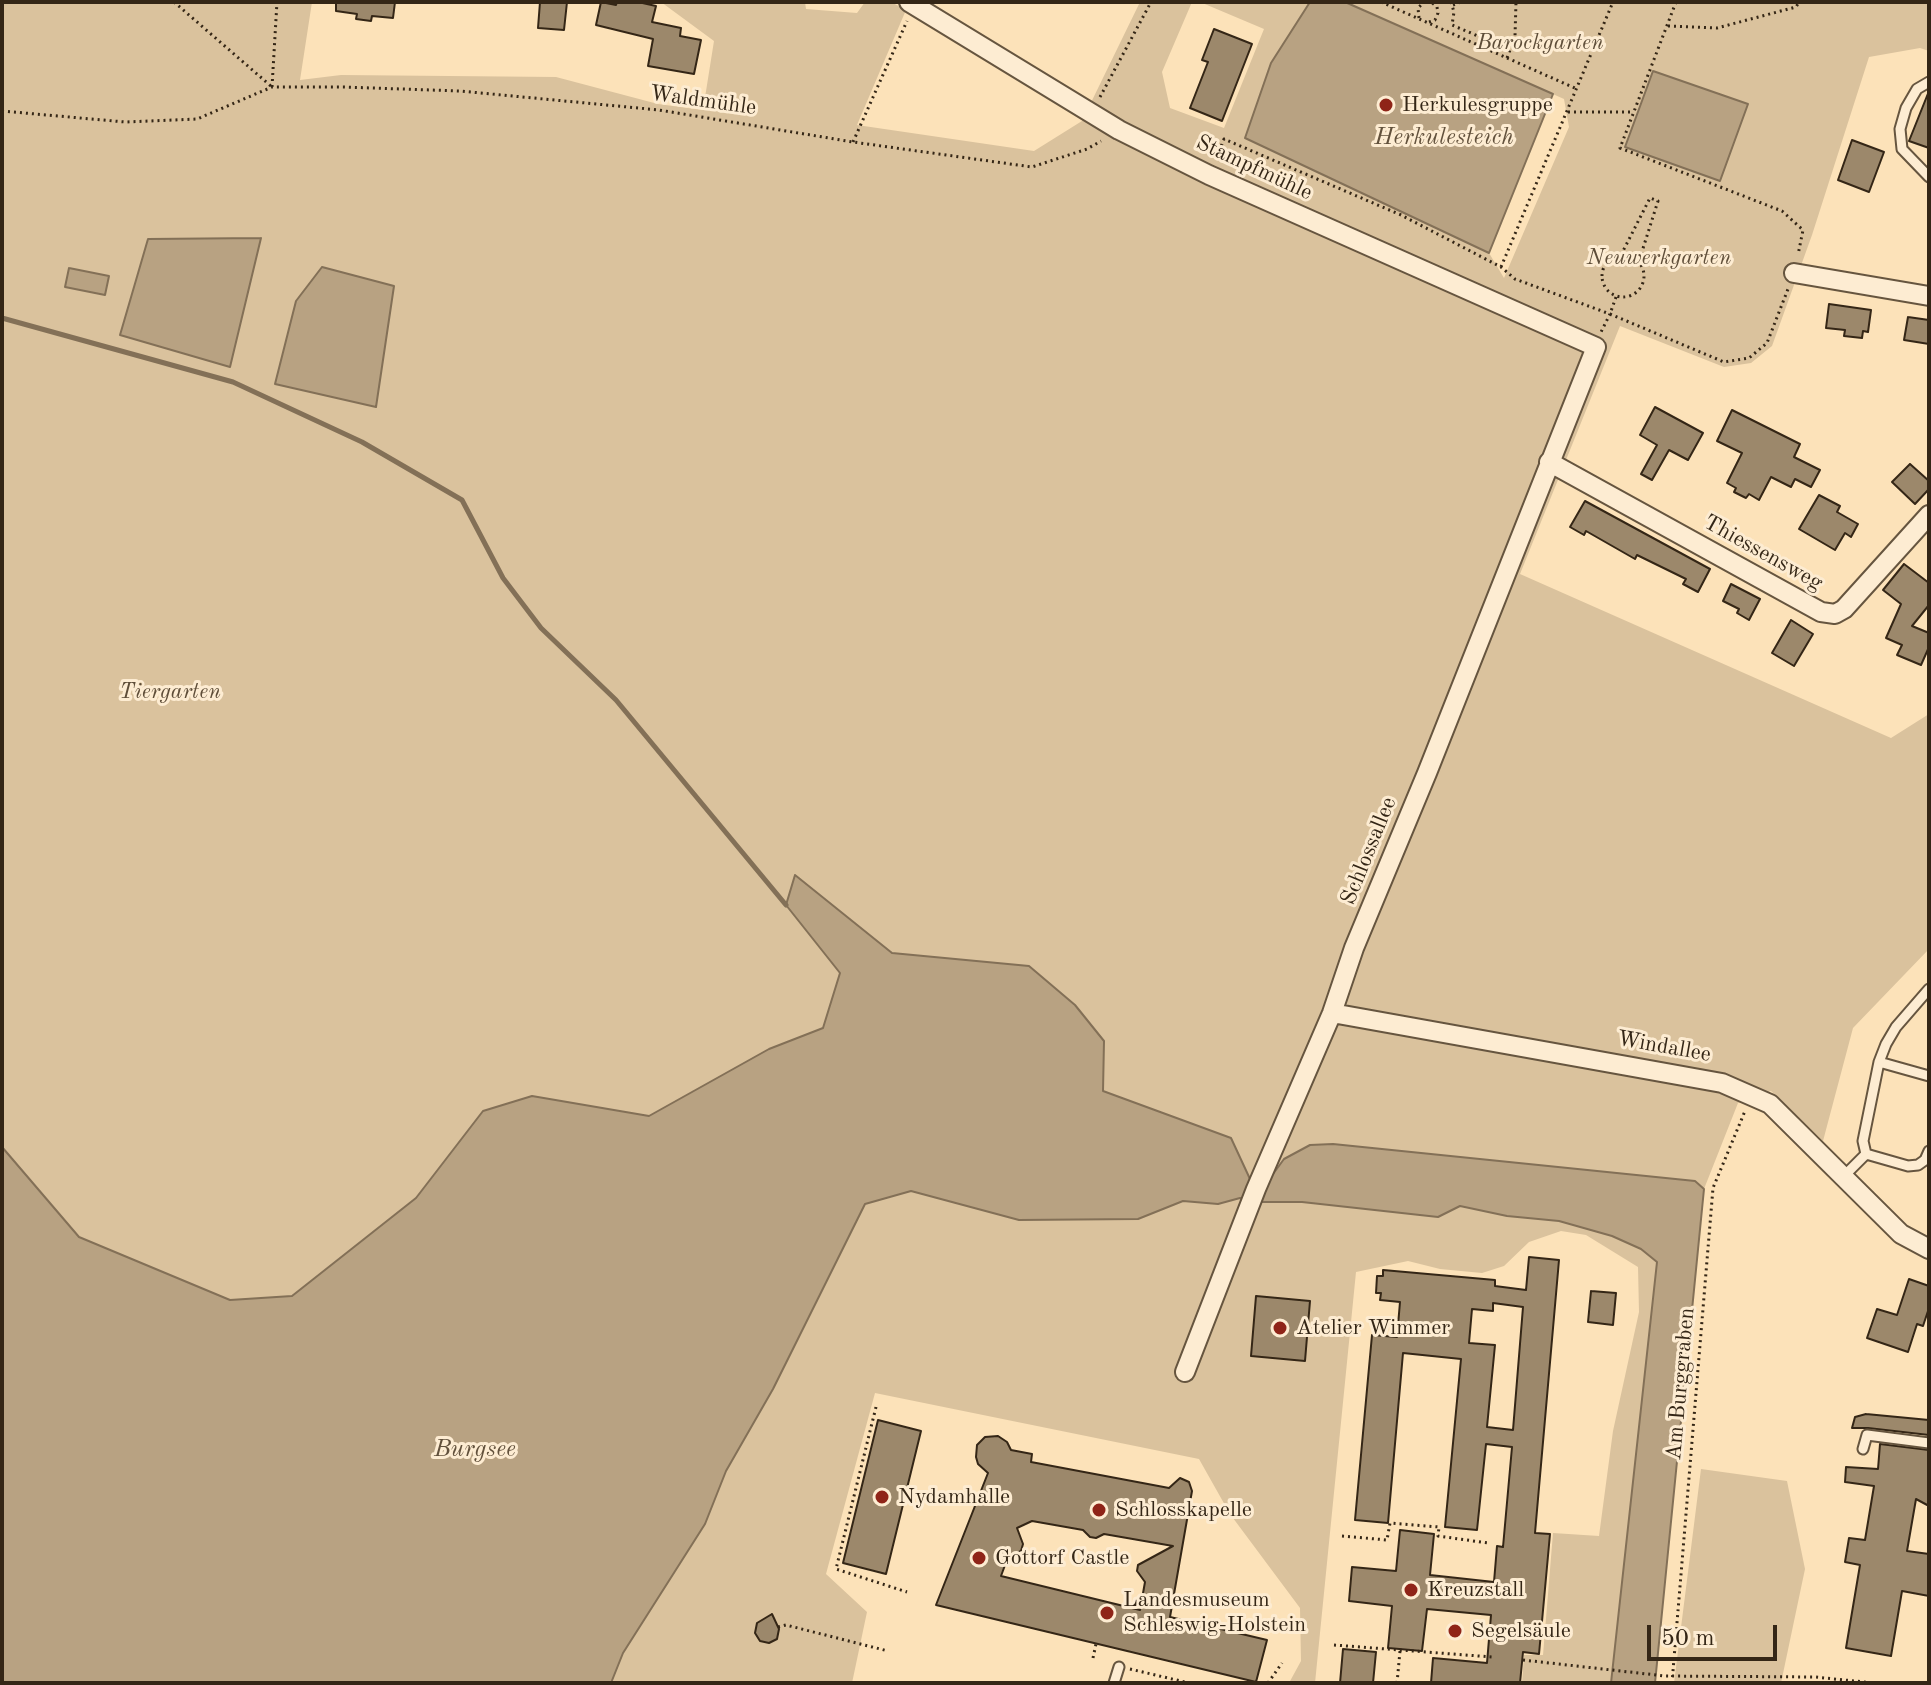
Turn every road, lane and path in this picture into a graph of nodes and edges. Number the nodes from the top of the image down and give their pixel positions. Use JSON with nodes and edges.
{"nodes":[{"id":1,"x":174,"y":2,"type":"edge"},
{"id":2,"x":277,"y":2,"type":"edge"},
{"id":3,"x":1151,"y":2,"type":"edge"},
{"id":4,"x":1381,"y":2,"type":"edge"},
{"id":5,"x":1424,"y":2,"type":"edge"},
{"id":6,"x":1432,"y":2,"type":"edge"},
{"id":7,"x":1461,"y":2,"type":"edge"},
{"id":8,"x":1516,"y":2,"type":"edge"},
{"id":9,"x":1613,"y":2,"type":"edge"},
{"id":10,"x":1676,"y":2,"type":"edge"},
{"id":11,"x":1799,"y":2,"type":"edge"},
{"id":12,"x":911,"y":3,"type":"edge"},
{"id":13,"x":1452,"y":3,"type":"edge"},
{"id":14,"x":1423,"y":22,"type":"junction"},
{"id":15,"x":1667,"y":26,"type":"junction"},
{"id":16,"x":1511,"y":50,"type":"junction"},
{"id":17,"x":1507,"y":58,"type":"junction"},
{"id":18,"x":1929,"y":82,"type":"edge"},
{"id":19,"x":272,"y":87,"type":"junction"},
{"id":20,"x":1577,"y":89,"type":"junction"},
{"id":21,"x":2,"y":111,"type":"edge"},
{"id":22,"x":1568,"y":112,"type":"junction"},
{"id":23,"x":1634,"y":112,"type":"junction"},
{"id":24,"x":1091,"y":114,"type":"junction"},
{"id":25,"x":1119,"y":130,"type":"junction"},
{"id":26,"x":853,"y":142,"type":"junction"},
{"id":27,"x":1209,"y":175,"type":"junction"},
{"id":28,"x":1929,"y":177,"type":"edge"},
{"id":29,"x":1621,"y":255,"type":"junction"},
{"id":30,"x":1639,"y":261,"type":"junction"},
{"id":31,"x":1501,"y":267,"type":"junction"},
{"id":32,"x":1794,"y":273,"type":"junction"},
{"id":33,"x":1929,"y":296,"type":"edge"},
{"id":34,"x":1616,"y":297,"type":"junction"},
{"id":35,"x":1610,"y":314,"type":"junction"},
{"id":36,"x":1596,"y":347,"type":"junction"},
{"id":37,"x":1549,"y":462,"type":"junction"},
{"id":38,"x":1929,"y":515,"type":"edge"},
{"id":39,"x":1929,"y":989,"type":"edge"},
{"id":40,"x":1332,"y":1013,"type":"junction"},
{"id":41,"x":1879,"y":1062,"type":"junction"},
{"id":42,"x":1929,"y":1076,"type":"edge"},
{"id":43,"x":1752,"y":1096,"type":"junction"},
{"id":44,"x":1929,"y":1151,"type":"edge"},
{"id":45,"x":1866,"y":1154,"type":"junction"},
{"id":46,"x":1843,"y":1177,"type":"junction"},
{"id":47,"x":1929,"y":1249,"type":"edge"},
{"id":48,"x":1185,"y":1372,"type":"dead end"},
{"id":49,"x":876,"y":1407,"type":"dead end"},
{"id":50,"x":1929,"y":1443,"type":"edge"},
{"id":51,"x":1863,"y":1449,"type":"dead end"},
{"id":52,"x":1342,"y":1536,"type":"dead end"},
{"id":53,"x":1488,"y":1543,"type":"dead end"},
{"id":54,"x":907,"y":1592,"type":"dead end"},
{"id":55,"x":778,"y":1627,"type":"dead end"},
{"id":56,"x":1096,"y":1644,"type":"dead end"},
{"id":57,"x":1334,"y":1645,"type":"dead end"},
{"id":58,"x":888,"y":1651,"type":"dead end"},
{"id":59,"x":1400,"y":1651,"type":"junction"},
{"id":60,"x":1492,"y":1657,"type":"dead end"},
{"id":61,"x":1093,"y":1658,"type":"dead end"},
{"id":62,"x":1523,"y":1660,"type":"dead end"},
{"id":63,"x":1282,"y":1663,"type":"dead end"},
{"id":64,"x":1119,"y":1667,"type":"joint"},
{"id":65,"x":1672,"y":1677,"type":"junction"},
{"id":66,"x":1114,"y":1683,"type":"edge"},
{"id":67,"x":1189,"y":1683,"type":"edge"},
{"id":68,"x":1268,"y":1683,"type":"edge"},
{"id":69,"x":1397,"y":1683,"type":"edge"},
{"id":70,"x":1672,"y":1683,"type":"edge"},
{"id":71,"x":1874,"y":1683,"type":"edge"}],
"edges":[{"from":1,"to":19,"type":"path"},
{"from":2,"to":19,"type":"path"},
{"from":3,"to":24,"type":"path"},
{"from":4,"to":14,"type":"path"},
{"from":5,"to":14,"type":"path"},
{"from":6,"to":14,"type":"path"},
{"from":7,"to":13,"type":"path"},
{"from":8,"to":16,"type":"path"},
{"from":9,"to":20,"type":"path"},
{"from":10,"to":15,"type":"path"},
{"from":11,"to":15,"type":"path"},
{"from":12,"to":24,"type":"street","name":"Stampfmühle"},
{"from":12,"to":26,"type":"path"},
{"from":13,"to":16,"type":"path"},
{"from":14,"to":17,"type":"path"},
{"from":15,"to":23,"type":"path"},
{"from":16,"to":17,"type":"path"},
{"from":17,"to":20,"type":"path"},
{"from":18,"to":28,"type":"lane"},
{"from":19,"to":21,"type":"path"},
{"from":19,"to":26,"type":"path","name":"Waldmühle"},
{"from":20,"to":22,"type":"path"},
{"from":22,"to":23,"type":"path"},
{"from":22,"to":31,"type":"path"},
{"from":23,"to":32,"type":"path"},
{"from":24,"to":25,"type":"street","name":"Stampfmühle"},
{"from":25,"to":26,"type":"path","name":"Waldmühle"},
{"from":25,"to":27,"type":"street","name":"Stampfmühle"},
{"from":27,"to":31,"type":"path"},
{"from":27,"to":36,"type":"street","name":"Stampfmühle"},
{"from":29,"to":30,"type":"path"},
{"from":29,"to":30,"type":"path"},
{"from":29,"to":34,"type":"path"},
{"from":30,"to":34,"type":"path"},
{"from":31,"to":35,"type":"path"},
{"from":32,"to":33,"type":"street"},
{"from":32,"to":35,"type":"path"},
{"from":34,"to":35,"type":"path"},
{"from":35,"to":36,"type":"path"},
{"from":36,"to":37,"type":"street","name":"Schlossallee"},
{"from":37,"to":38,"type":"street","name":"Thiessensweg"},
{"from":37,"to":40,"type":"street","name":"Schlossallee"},
{"from":39,"to":41,"type":"lane"},
{"from":40,"to":43,"type":"street","name":"Windallee"},
{"from":40,"to":48,"type":"street","name":"Schlossallee"},
{"from":41,"to":42,"type":"lane"},
{"from":41,"to":45,"type":"lane"},
{"from":43,"to":46,"type":"street","name":"Windallee"},
{"from":43,"to":65,"type":"path","name":"Am Burggraben"},
{"from":44,"to":45,"type":"lane"},
{"from":45,"to":46,"type":"lane"},
{"from":46,"to":47,"type":"street","name":"Windallee"},
{"from":49,"to":54,"type":"path"},
{"from":50,"to":51,"type":"lane"},
{"from":52,"to":53,"type":"path"},
{"from":55,"to":58,"type":"path"},
{"from":56,"to":61,"type":"path"},
{"from":57,"to":59,"type":"path"},
{"from":59,"to":60,"type":"path"},
{"from":59,"to":69,"type":"path"},
{"from":62,"to":65,"type":"path"},
{"from":63,"to":68,"type":"path"},
{"from":64,"to":66,"type":"lane"},
{"from":64,"to":67,"type":"path"},
{"from":65,"to":70,"type":"path","name":"Am Burggraben"},
{"from":65,"to":71,"type":"path"}]}
